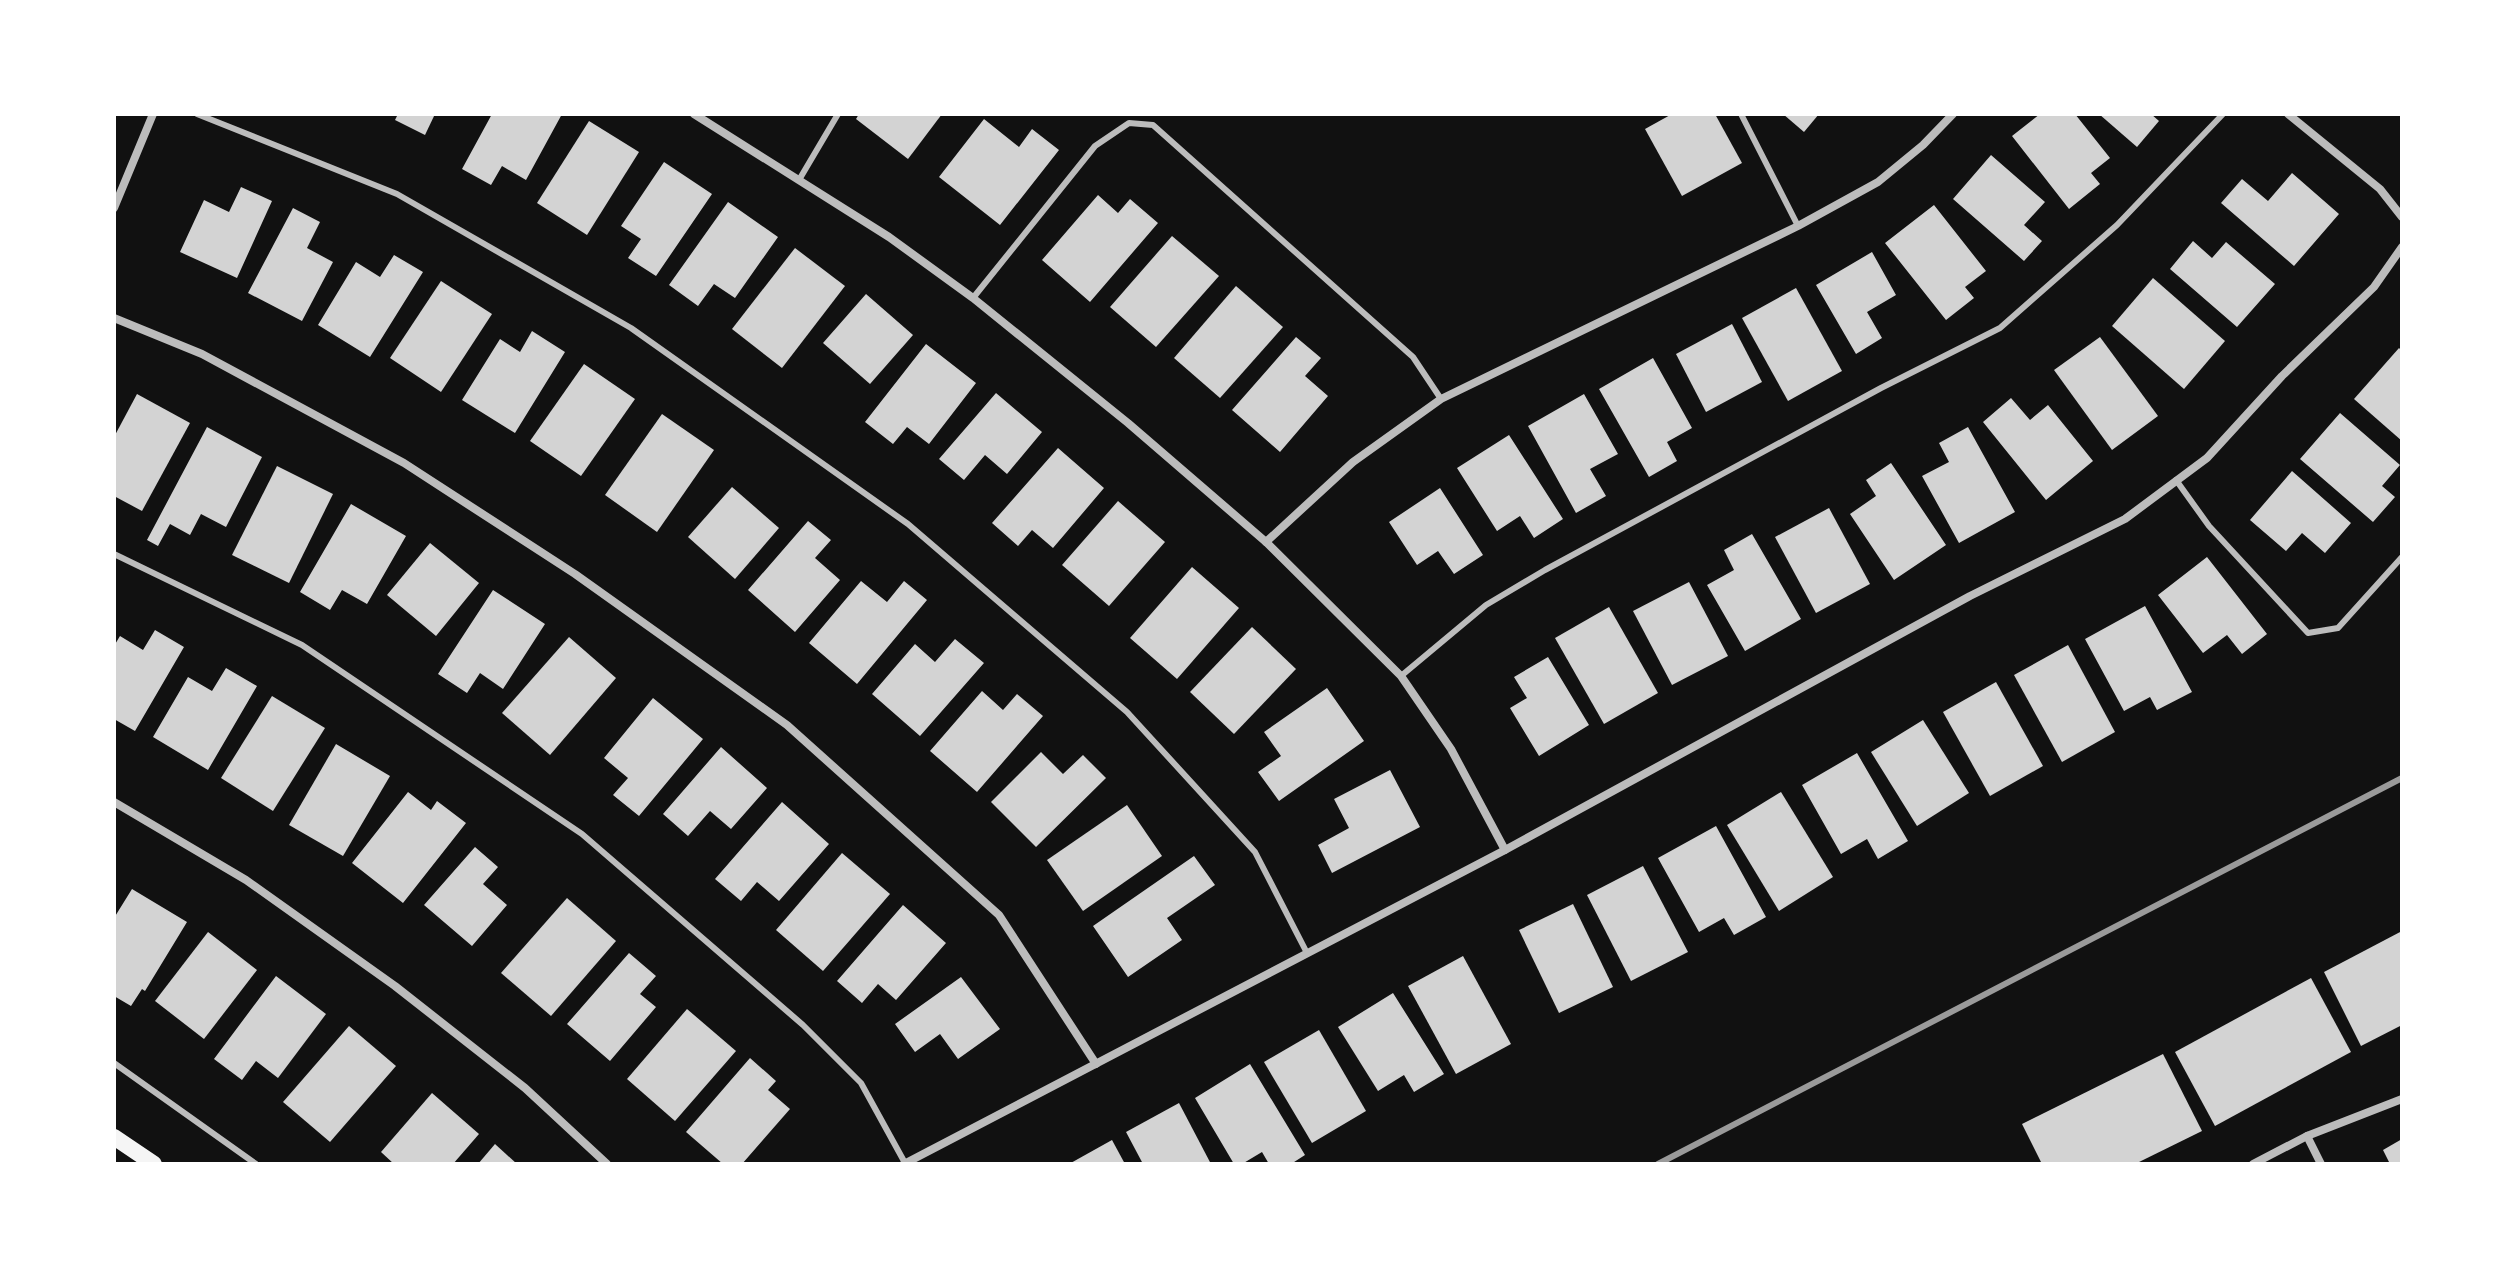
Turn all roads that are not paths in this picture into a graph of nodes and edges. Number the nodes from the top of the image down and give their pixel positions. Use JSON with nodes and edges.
{"nodes":[{"id":1,"x":153,"y":114,"type":"edge"},
{"id":2,"x":197,"y":114,"type":"edge"},
{"id":3,"x":694,"y":114,"type":"edge"},
{"id":4,"x":838,"y":114,"type":"edge"},
{"id":5,"x":1741,"y":114,"type":"edge"},
{"id":6,"x":1953,"y":114,"type":"edge"},
{"id":7,"x":2223,"y":114,"type":"edge"},
{"id":8,"x":2288,"y":114,"type":"edge"},
{"id":9,"x":799,"y":180,"type":"junction"},
{"id":10,"x":114,"y":208,"type":"edge"},
{"id":11,"x":2402,"y":217,"type":"edge"},
{"id":12,"x":1798,"y":226,"type":"junction"},
{"id":13,"x":2402,"y":247,"type":"edge"},
{"id":14,"x":973,"y":298,"type":"junction"},
{"id":15,"x":114,"y":318,"type":"edge"},
{"id":16,"x":1441,"y":399,"type":"junction"},
{"id":17,"x":2176,"y":480,"type":"junction"},
{"id":18,"x":1266,"y":542,"type":"junction"},
{"id":19,"x":114,"y":554,"type":"edge"},
{"id":20,"x":2402,"y":557,"type":"edge"},
{"id":21,"x":1401,"y":676,"type":"junction"},
{"id":22,"x":114,"y":802,"type":"edge"},
{"id":23,"x":1505,"y":850,"type":"junction"},
{"id":24,"x":1307,"y":953,"type":"junction"},
{"id":25,"x":114,"y":1063,"type":"edge"},
{"id":26,"x":1096,"y":1064,"type":"junction"},
{"id":27,"x":2402,"y":1099,"type":"edge"},
{"id":28,"x":2307,"y":1136,"type":"junction"},
{"id":29,"x":114,"y":1137,"type":"edge"},
{"id":30,"x":154,"y":1164,"type":"edge"},
{"id":31,"x":256,"y":1164,"type":"edge"},
{"id":32,"x":607,"y":1164,"type":"edge"},
{"id":33,"x":904,"y":1164,"type":"edge"},
{"id":34,"x":2253,"y":1164,"type":"edge"},
{"id":35,"x":2321,"y":1164,"type":"edge"}],
"edges":[{"from":1,"to":10,"type":"street"},
{"from":2,"to":24,"type":"lane"},
{"from":3,"to":9,"type":"street"},
{"from":4,"to":9,"type":"lane"},
{"from":5,"to":12,"type":"lane"},
{"from":6,"to":12,"type":"street"},
{"from":7,"to":21,"type":"lane"},
{"from":8,"to":11,"type":"street"},
{"from":9,"to":14,"type":"street"},
{"from":12,"to":16,"type":"street"},
{"from":13,"to":17,"type":"street"},
{"from":14,"to":16,"type":"lane"},
{"from":14,"to":18,"type":"street"},
{"from":15,"to":26,"type":"street"},
{"from":16,"to":18,"type":"street"},
{"from":17,"to":20,"type":"lane"},
{"from":17,"to":23,"type":"street"},
{"from":18,"to":21,"type":"street"},
{"from":19,"to":33,"type":"lane"},
{"from":21,"to":23,"type":"street"},
{"from":22,"to":32,"type":"street"},
{"from":23,"to":24,"type":"street"},
{"from":24,"to":26,"type":"street"},
{"from":25,"to":31,"type":"lane"},
{"from":26,"to":33,"type":"street"},
{"from":27,"to":28,"type":"street"},
{"from":28,"to":34,"type":"street"},
{"from":28,"to":35,"type":"street"},
{"from":29,"to":30,"type":"main road"}]}
